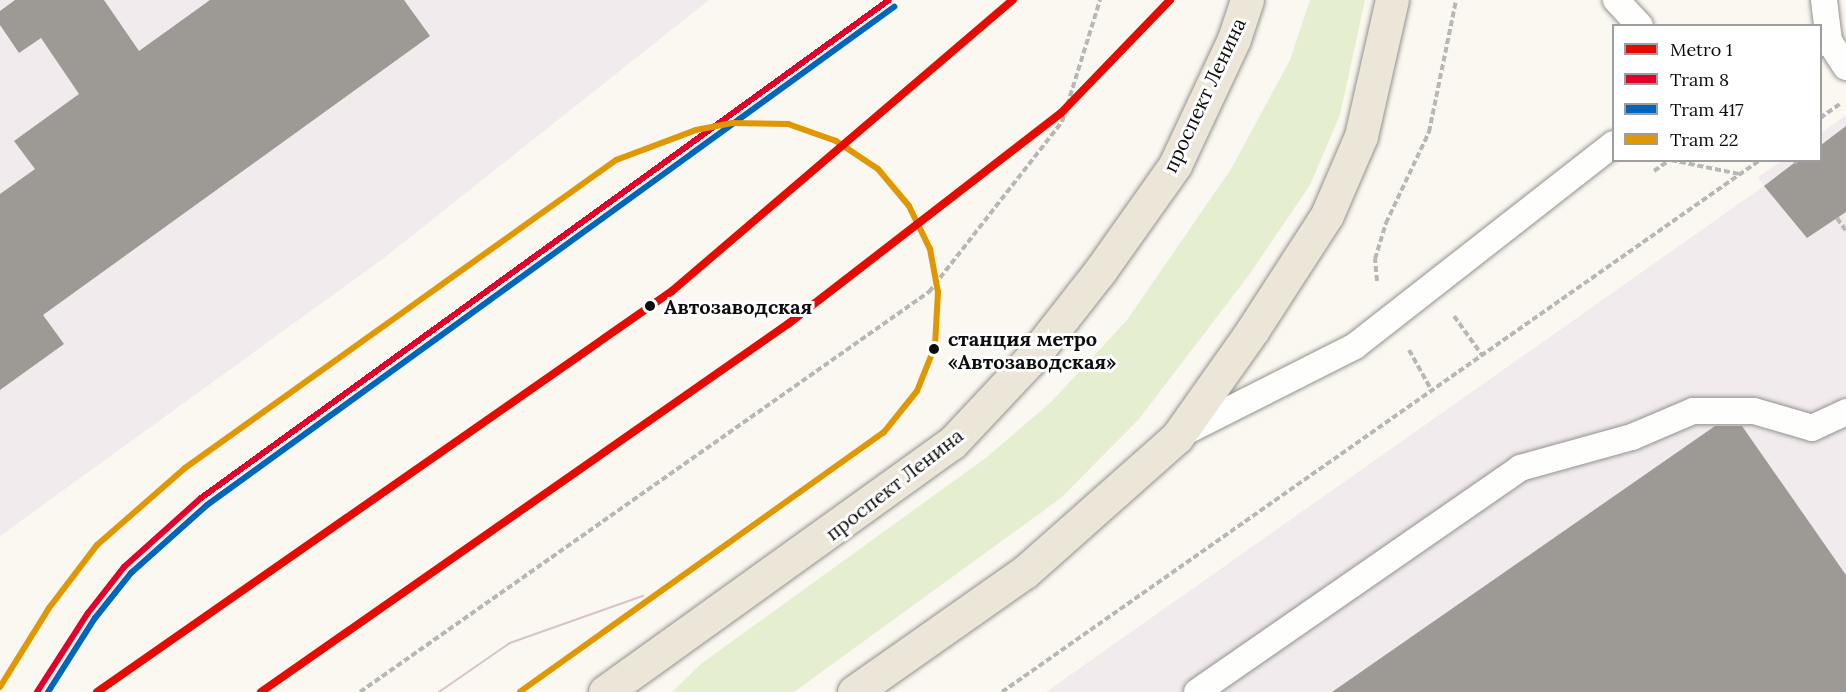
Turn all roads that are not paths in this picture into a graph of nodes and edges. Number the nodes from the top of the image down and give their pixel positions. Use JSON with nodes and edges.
{"nodes":[{"id":1,"x":1247,"y":0,"type":"edge"},
{"id":2,"x":1392,"y":0,"type":"edge"},
{"id":3,"x":1616,"y":0,"type":"edge"},
{"id":4,"x":1824,"y":0,"type":"edge"},
{"id":5,"x":1638,"y":24,"type":"edge"},
{"id":6,"x":1825,"y":42,"type":"edge"},
{"id":7,"x":1846,"y":67,"type":"edge"},
{"id":8,"x":1612,"y":146,"type":"edge"},
{"id":9,"x":1846,"y":412,"type":"edge"},
{"id":10,"x":1176,"y":437,"type":"junction"},
{"id":11,"x":604,"y":692,"type":"edge"},
{"id":12,"x":854,"y":692,"type":"edge"},
{"id":13,"x":1197,"y":692,"type":"edge"}],
"edges":[{"from":1,"to":11,"type":"main road","name":"проспект Ленина"},
{"from":2,"to":10,"type":"main road"},
{"from":3,"to":5,"type":"lane"},
{"from":4,"to":6,"type":"lane"},
{"from":6,"to":7,"type":"lane"},
{"from":8,"to":10,"type":"lane"},
{"from":9,"to":13,"type":"lane"},
{"from":10,"to":12,"type":"main road"}]}
